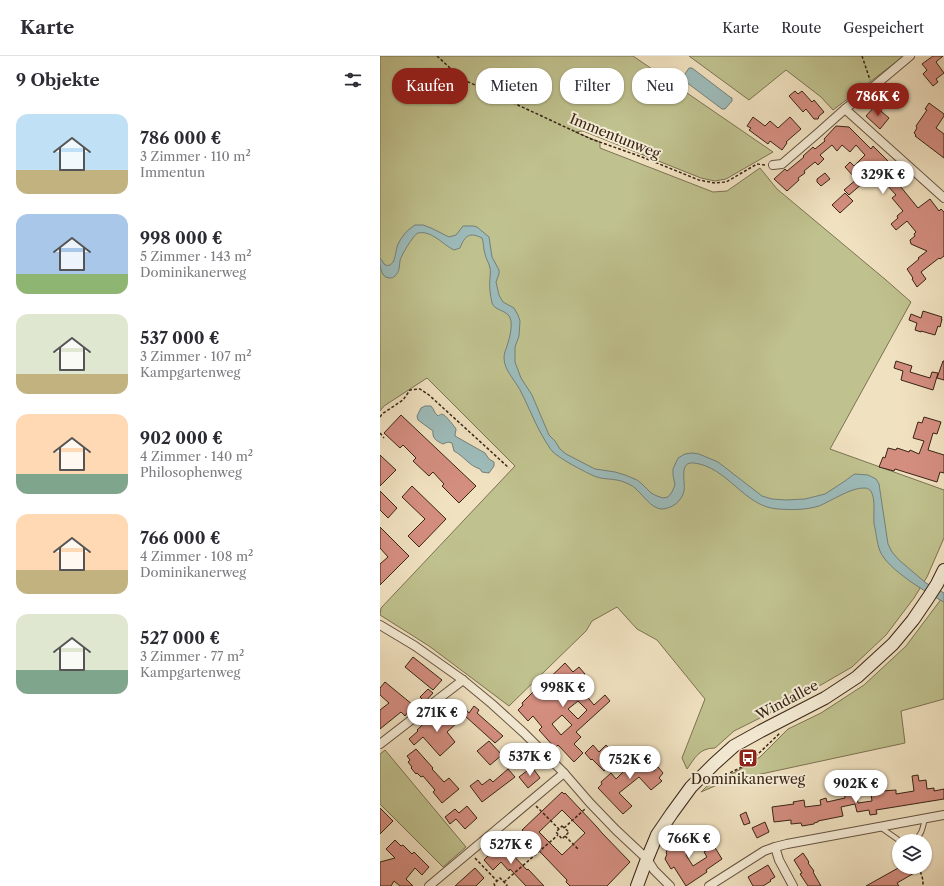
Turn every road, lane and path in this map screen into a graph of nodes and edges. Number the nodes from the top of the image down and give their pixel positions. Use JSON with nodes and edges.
{"nodes":[{"id":1,"x":437,"y":56,"type":"edge"},
{"id":2,"x":862,"y":56,"type":"edge"},
{"id":3,"x":910,"y":56,"type":"edge"},
{"id":4,"x":873,"y":87,"type":"junction"},
{"id":5,"x":845,"y":109,"type":"junction"},
{"id":6,"x":773,"y":165,"type":"joint"},
{"id":7,"x":944,"y":198,"type":"edge"},
{"id":8,"x":380,"y":417,"type":"edge"},
{"id":9,"x":380,"y":433,"type":"edge"},
{"id":10,"x":384,"y":438,"type":"dead end"},
{"id":11,"x":509,"y":468,"type":"dead end"},
{"id":12,"x":944,"y":570,"type":"edge"},
{"id":13,"x":380,"y":624,"type":"edge"},
{"id":14,"x":463,"y":680,"type":"junction"},
{"id":15,"x":780,"y":734,"type":"dead end"},
{"id":16,"x":380,"y":744,"type":"edge"},
{"id":17,"x":564,"y":774,"type":"junction"},
{"id":18,"x":710,"y":782,"type":"dead end"},
{"id":19,"x":531,"y":801,"type":"junction"},
{"id":20,"x":590,"y":803,"type":"junction"},
{"id":21,"x":944,"y":815,"type":"edge"},
{"id":22,"x":925,"y":818,"type":"junction"},
{"id":23,"x":880,"y":827,"type":"junction"},
{"id":24,"x":564,"y":828,"type":"junction"},
{"id":25,"x":559,"y":829,"type":"junction"},
{"id":26,"x":920,"y":834,"type":"edge"},
{"id":27,"x":558,"y":835,"type":"junction"},
{"id":28,"x":892,"y":835,"type":"edge"},
{"id":29,"x":565,"y":836,"type":"junction"},
{"id":30,"x":775,"y":847,"type":"junction"},
{"id":31,"x":578,"y":849,"type":"dead end"},
{"id":32,"x":470,"y":852,"type":"junction"},
{"id":33,"x":647,"y":859,"type":"junction"},
{"id":34,"x":921,"y":874,"type":"edge"},
{"id":35,"x":497,"y":881,"type":"junction"},
{"id":36,"x":504,"y":882,"type":"junction"},
{"id":37,"x":429,"y":886,"type":"edge"},
{"id":38,"x":495,"y":886,"type":"edge"},
{"id":39,"x":506,"y":886,"type":"edge"},
{"id":40,"x":637,"y":886,"type":"edge"},
{"id":41,"x":670,"y":886,"type":"edge"},
{"id":42,"x":709,"y":886,"type":"edge"},
{"id":43,"x":793,"y":886,"type":"edge"},
{"id":44,"x":924,"y":886,"type":"edge"}],
"edges":[{"from":1,"to":6,"type":"path","name":"Immentunweg"},
{"from":2,"to":4,"type":"path"},
{"from":3,"to":4,"type":"street"},
{"from":4,"to":5,"type":"street"},
{"from":5,"to":6,"type":"street"},
{"from":5,"to":7,"type":"street"},
{"from":8,"to":11,"type":"path"},
{"from":9,"to":10,"type":"path"},
{"from":12,"to":33,"type":"main road","name":"Windallee"},
{"from":13,"to":14,"type":"street"},
{"from":14,"to":16,"type":"street"},
{"from":14,"to":17,"type":"street"},
{"from":15,"to":18,"type":"path"},
{"from":17,"to":19,"type":"street"},
{"from":17,"to":20,"type":"street"},
{"from":19,"to":25,"type":"path"},
{"from":19,"to":32,"type":"street"},
{"from":20,"to":24,"type":"path"},
{"from":20,"to":33,"type":"street"},
{"from":21,"to":22,"type":"street"},
{"from":22,"to":23,"type":"street"},
{"from":22,"to":26,"type":"lane"},
{"from":23,"to":28,"type":"lane"},
{"from":23,"to":30,"type":"street"},
{"from":24,"to":25,"type":"path"},
{"from":24,"to":29,"type":"path"},
{"from":25,"to":27,"type":"path"},
{"from":27,"to":29,"type":"path"},
{"from":27,"to":36,"type":"path"},
{"from":29,"to":31,"type":"path"},
{"from":30,"to":42,"type":"street"},
{"from":30,"to":43,"type":"street"},
{"from":32,"to":35,"type":"path"},
{"from":32,"to":37,"type":"street"},
{"from":33,"to":40,"type":"main road","name":"Windallee"},
{"from":33,"to":41,"type":"street"},
{"from":34,"to":44,"type":"path"},
{"from":35,"to":36,"type":"path"},
{"from":35,"to":38,"type":"path"},
{"from":36,"to":39,"type":"path"}]}
